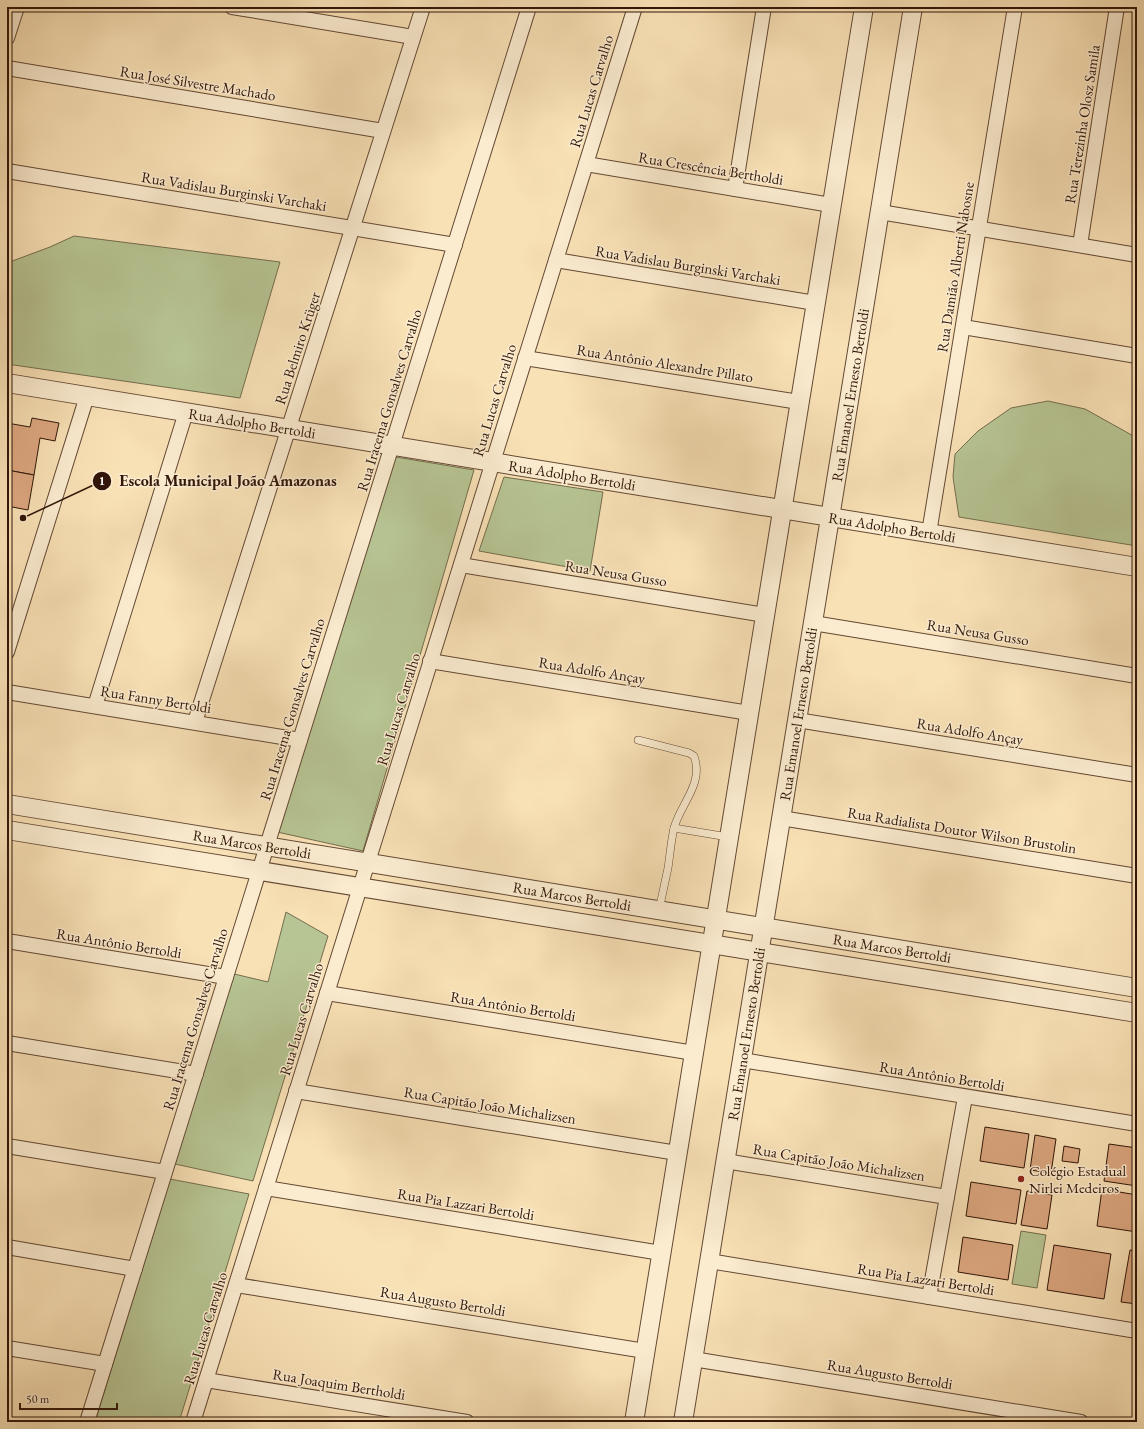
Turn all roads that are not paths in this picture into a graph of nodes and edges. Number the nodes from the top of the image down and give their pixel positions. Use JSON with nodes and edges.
{"nodes":[{"id":1,"x":17,"y":7,"type":"edge"},
{"id":2,"x":232,"y":7,"type":"edge"},
{"id":3,"x":423,"y":7,"type":"edge"},
{"id":4,"x":529,"y":7,"type":"edge"},
{"id":5,"x":635,"y":7,"type":"edge"},
{"id":6,"x":764,"y":7,"type":"edge"},
{"id":7,"x":864,"y":7,"type":"edge"},
{"id":8,"x":913,"y":7,"type":"edge"},
{"id":9,"x":1015,"y":7,"type":"edge"},
{"id":10,"x":1117,"y":7,"type":"edge"},
{"id":11,"x":413,"y":37,"type":"junction"},
{"id":12,"x":7,"y":38,"type":"edge"},
{"id":13,"x":7,"y":68,"type":"edge"},
{"id":14,"x":383,"y":131,"type":"junction"},
{"id":15,"x":586,"y":164,"type":"junction"},
{"id":16,"x":7,"y":171,"type":"edge"},
{"id":17,"x":735,"y":189,"type":"junction"},
{"id":18,"x":832,"y":204,"type":"junction"},
{"id":19,"x":880,"y":212,"type":"junction"},
{"id":20,"x":352,"y":228,"type":"junction"},
{"id":21,"x":979,"y":229,"type":"junction"},
{"id":22,"x":455,"y":245,"type":"junction"},
{"id":23,"x":1080,"y":245,"type":"junction"},
{"id":24,"x":1137,"y":255,"type":"edge"},
{"id":25,"x":556,"y":260,"type":"junction"},
{"id":26,"x":815,"y":303,"type":"junction"},
{"id":27,"x":963,"y":327,"type":"junction"},
{"id":28,"x":1137,"y":356,"type":"edge"},
{"id":29,"x":525,"y":358,"type":"junction"},
{"id":30,"x":7,"y":383,"type":"edge"},
{"id":31,"x":87,"y":396,"type":"junction"},
{"id":32,"x":799,"y":402,"type":"junction"},
{"id":33,"x":186,"y":412,"type":"junction"},
{"id":34,"x":289,"y":429,"type":"junction"},
{"id":35,"x":392,"y":446,"type":"junction"},
{"id":36,"x":493,"y":462,"type":"junction"},
{"id":37,"x":782,"y":509,"type":"junction"},
{"id":38,"x":830,"y":517,"type":"junction"},
{"id":39,"x":929,"y":533,"type":"junction"},
{"id":40,"x":461,"y":565,"type":"junction"},
{"id":41,"x":1137,"y":566,"type":"edge"},
{"id":42,"x":765,"y":615,"type":"junction"},
{"id":43,"x":813,"y":623,"type":"junction"},
{"id":44,"x":7,"y":652,"type":"edge"},
{"id":45,"x":430,"y":661,"type":"junction"},
{"id":46,"x":1137,"y":676,"type":"edge"},
{"id":47,"x":7,"y":692,"type":"edge"},
{"id":48,"x":95,"y":706,"type":"junction"},
{"id":49,"x":749,"y":713,"type":"junction"},
{"id":50,"x":797,"y":720,"type":"junction"},
{"id":51,"x":195,"y":722,"type":"junction"},
{"id":52,"x":300,"y":740,"type":"junction"},
{"id":53,"x":638,"y":740,"type":"dead end"},
{"id":54,"x":1137,"y":775,"type":"edge"},
{"id":55,"x":7,"y":804,"type":"edge"},
{"id":56,"x":781,"y":818,"type":"junction"},
{"id":57,"x":674,"y":828,"type":"junction"},
{"id":58,"x":7,"y":830,"type":"edge"},
{"id":59,"x":729,"y":837,"type":"junction"},
{"id":60,"x":267,"y":847,"type":"junction"},
{"id":61,"x":368,"y":863,"type":"junction"},
{"id":62,"x":259,"y":871,"type":"junction"},
{"id":63,"x":1137,"y":876,"type":"edge"},
{"id":64,"x":360,"y":887,"type":"junction"},
{"id":65,"x":659,"y":910,"type":"junction"},
{"id":66,"x":715,"y":919,"type":"junction"},
{"id":67,"x":763,"y":927,"type":"junction"},
{"id":68,"x":7,"y":942,"type":"edge"},
{"id":69,"x":711,"y":944,"type":"junction"},
{"id":70,"x":759,"y":952,"type":"junction"},
{"id":71,"x":226,"y":977,"type":"junction"},
{"id":72,"x":1137,"y":988,"type":"edge"},
{"id":73,"x":327,"y":993,"type":"junction"},
{"id":74,"x":1137,"y":1013,"type":"edge"},
{"id":75,"x":7,"y":1043,"type":"edge"},
{"id":76,"x":694,"y":1053,"type":"junction"},
{"id":77,"x":742,"y":1060,"type":"junction"},
{"id":78,"x":196,"y":1074,"type":"junction"},
{"id":79,"x":296,"y":1091,"type":"junction"},
{"id":80,"x":965,"y":1097,"type":"junction"},
{"id":81,"x":1137,"y":1124,"type":"edge"},
{"id":82,"x":7,"y":1146,"type":"edge"},
{"id":83,"x":677,"y":1153,"type":"junction"},
{"id":84,"x":725,"y":1161,"type":"junction"},
{"id":85,"x":165,"y":1172,"type":"junction"},
{"id":86,"x":266,"y":1188,"type":"junction"},
{"id":87,"x":947,"y":1197,"type":"junction"},
{"id":88,"x":7,"y":1247,"type":"edge"},
{"id":89,"x":661,"y":1253,"type":"junction"},
{"id":90,"x":709,"y":1261,"type":"junction"},
{"id":91,"x":135,"y":1269,"type":"junction"},
{"id":92,"x":236,"y":1284,"type":"junction"},
{"id":93,"x":928,"y":1297,"type":"junction"},
{"id":94,"x":1137,"y":1331,"type":"edge"},
{"id":95,"x":7,"y":1348,"type":"edge"},
{"id":96,"x":645,"y":1351,"type":"junction"},
{"id":97,"x":693,"y":1359,"type":"junction"},
{"id":98,"x":105,"y":1364,"type":"junction"},
{"id":99,"x":206,"y":1380,"type":"junction"},
{"id":100,"x":87,"y":1422,"type":"edge"},
{"id":101,"x":193,"y":1422,"type":"edge"},
{"id":102,"x":467,"y":1422,"type":"edge"},
{"id":103,"x":634,"y":1422,"type":"edge"},
{"id":104,"x":683,"y":1422,"type":"edge"},
{"id":105,"x":1081,"y":1422,"type":"edge"}],
"edges":[{"from":1,"to":12,"type":"street"},
{"from":2,"to":11,"type":"street"},
{"from":3,"to":11,"type":"street","name":"Rua Belmiro Krüger"},
{"from":4,"to":22,"type":"street","name":"Rua Iracema Gonsalves Carvalho"},
{"from":5,"to":15,"type":"street","name":"Rua Lucas Carvalho"},
{"from":6,"to":17,"type":"street"},
{"from":7,"to":18,"type":"street"},
{"from":8,"to":19,"type":"street","name":"Rua Emanoel Ernesto Bertoldi"},
{"from":9,"to":21,"type":"street","name":"Rua Damião Alberti Nabosne"},
{"from":10,"to":23,"type":"street","name":"Rua Terezinha Olosz Samila"},
{"from":11,"to":14,"type":"street","name":"Rua Belmiro Krüger"},
{"from":13,"to":14,"type":"street","name":"Rua José Silvestre Machado"},
{"from":14,"to":20,"type":"street","name":"Rua Belmiro Krüger"},
{"from":15,"to":17,"type":"street","name":"Rua Crescência Bertholdi"},
{"from":15,"to":25,"type":"street","name":"Rua Lucas Carvalho"},
{"from":16,"to":20,"type":"street","name":"Rua Vadislau Burginski Varchaki"},
{"from":17,"to":18,"type":"street","name":"Rua Crescência Bertholdi"},
{"from":18,"to":26,"type":"street"},
{"from":19,"to":21,"type":"street"},
{"from":19,"to":38,"type":"street","name":"Rua Emanoel Ernesto Bertoldi"},
{"from":20,"to":22,"type":"street","name":"Rua Vadislau Burginski Varchaki"},
{"from":20,"to":34,"type":"street","name":"Rua Belmiro Krüger"},
{"from":21,"to":23,"type":"street"},
{"from":21,"to":27,"type":"street","name":"Rua Damião Alberti Nabosne"},
{"from":22,"to":35,"type":"street","name":"Rua Iracema Gonsalves Carvalho"},
{"from":23,"to":24,"type":"street"},
{"from":25,"to":26,"type":"street","name":"Rua Vadislau Burginski Varchaki"},
{"from":25,"to":29,"type":"street","name":"Rua Lucas Carvalho"},
{"from":26,"to":32,"type":"street"},
{"from":27,"to":28,"type":"street"},
{"from":27,"to":39,"type":"street","name":"Rua Damião Alberti Nabosne"},
{"from":29,"to":32,"type":"street","name":"Rua Antônio Alexandre Pillato"},
{"from":29,"to":36,"type":"street","name":"Rua Lucas Carvalho"},
{"from":30,"to":31,"type":"street","name":"Rua Adolpho Bertoldi"},
{"from":31,"to":33,"type":"street","name":"Rua Adolpho Bertoldi"},
{"from":31,"to":44,"type":"street"},
{"from":32,"to":37,"type":"street"},
{"from":33,"to":34,"type":"street","name":"Rua Adolpho Bertoldi"},
{"from":33,"to":48,"type":"street"},
{"from":34,"to":35,"type":"street","name":"Rua Adolpho Bertoldi"},
{"from":34,"to":51,"type":"street","name":"Rua Belmiro Krüger"},
{"from":35,"to":36,"type":"street","name":"Rua Adolpho Bertoldi"},
{"from":35,"to":52,"type":"street","name":"Rua Iracema Gonsalves Carvalho"},
{"from":36,"to":37,"type":"street","name":"Rua Adolpho Bertoldi"},
{"from":36,"to":40,"type":"street","name":"Rua Lucas Carvalho"},
{"from":37,"to":38,"type":"street","name":"Rua Adolpho Bertoldi"},
{"from":37,"to":42,"type":"street"},
{"from":38,"to":39,"type":"street","name":"Rua Adolpho Bertoldi"},
{"from":38,"to":43,"type":"street","name":"Rua Emanoel Ernesto Bertoldi"},
{"from":39,"to":41,"type":"street","name":"Rua Adolpho Bertoldi"},
{"from":40,"to":42,"type":"street","name":"Rua Neusa Gusso"},
{"from":40,"to":45,"type":"street","name":"Rua Lucas Carvalho"},
{"from":42,"to":49,"type":"street"},
{"from":43,"to":46,"type":"street","name":"Rua Neusa Gusso"},
{"from":43,"to":50,"type":"street","name":"Rua Emanoel Ernesto Bertoldi"},
{"from":45,"to":49,"type":"street","name":"Rua Adolfo Ançay"},
{"from":45,"to":61,"type":"street","name":"Rua Lucas Carvalho"},
{"from":47,"to":48,"type":"street","name":"Rua Fanny Bertoldi"},
{"from":48,"to":51,"type":"street","name":"Rua Fanny Bertoldi"},
{"from":49,"to":59,"type":"street"},
{"from":50,"to":54,"type":"street","name":"Rua Adolfo Ançay"},
{"from":50,"to":56,"type":"street","name":"Rua Emanoel Ernesto Bertoldi"},
{"from":51,"to":52,"type":"street","name":"Rua Fanny Bertoldi"},
{"from":52,"to":60,"type":"street","name":"Rua Iracema Gonsalves Carvalho"},
{"from":53,"to":57,"type":"lane"},
{"from":55,"to":60,"type":"street","name":"Rua Marcos Bertoldi"},
{"from":56,"to":63,"type":"street","name":"Rua Radialista Doutor Wilson Brustolin"},
{"from":56,"to":67,"type":"street","name":"Rua Emanoel Ernesto Bertoldi"},
{"from":57,"to":59,"type":"lane"},
{"from":57,"to":65,"type":"lane"},
{"from":58,"to":62,"type":"street","name":"Rua Marcos Bertoldi"},
{"from":59,"to":66,"type":"street"},
{"from":60,"to":61,"type":"street","name":"Rua Marcos Bertoldi"},
{"from":60,"to":62,"type":"street","name":"Rua Iracema Gonsalves Carvalho"},
{"from":61,"to":64,"type":"street","name":"Rua Lucas Carvalho"},
{"from":61,"to":65,"type":"street","name":"Rua Marcos Bertoldi"},
{"from":62,"to":64,"type":"street","name":"Rua Marcos Bertoldi"},
{"from":62,"to":71,"type":"street","name":"Rua Iracema Gonsalves Carvalho"},
{"from":64,"to":69,"type":"street","name":"Rua Marcos Bertoldi"},
{"from":64,"to":73,"type":"street","name":"Rua Lucas Carvalho"},
{"from":65,"to":66,"type":"street","name":"Rua Marcos Bertoldi"},
{"from":66,"to":67,"type":"street","name":"Rua Marcos Bertoldi"},
{"from":66,"to":69,"type":"street"},
{"from":67,"to":70,"type":"street","name":"Rua Emanoel Ernesto Bertoldi"},
{"from":67,"to":72,"type":"street","name":"Rua Marcos Bertoldi"},
{"from":68,"to":71,"type":"street","name":"Rua Antônio Bertoldi"},
{"from":69,"to":70,"type":"street","name":"Rua Marcos Bertoldi"},
{"from":69,"to":76,"type":"street"},
{"from":70,"to":74,"type":"street","name":"Rua Marcos Bertoldi"},
{"from":70,"to":77,"type":"street","name":"Rua Emanoel Ernesto Bertoldi"},
{"from":71,"to":78,"type":"street","name":"Rua Iracema Gonsalves Carvalho"},
{"from":73,"to":76,"type":"street","name":"Rua Antônio Bertoldi"},
{"from":73,"to":79,"type":"street","name":"Rua Lucas Carvalho"},
{"from":75,"to":78,"type":"street"},
{"from":76,"to":83,"type":"street"},
{"from":77,"to":80,"type":"street","name":"Rua Antônio Bertoldi"},
{"from":77,"to":84,"type":"street","name":"Rua Emanoel Ernesto Bertoldi"},
{"from":78,"to":85,"type":"street","name":"Rua Iracema Gonsalves Carvalho"},
{"from":79,"to":83,"type":"street","name":"Rua Capitão João Michalizsen"},
{"from":79,"to":86,"type":"street","name":"Rua Lucas Carvalho"},
{"from":80,"to":81,"type":"street","name":"Rua Antônio Bertoldi"},
{"from":80,"to":87,"type":"street"},
{"from":82,"to":85,"type":"street"},
{"from":83,"to":89,"type":"street"},
{"from":84,"to":87,"type":"street","name":"Rua Capitão João Michalizsen"},
{"from":84,"to":90,"type":"street","name":"Rua Emanoel Ernesto Bertoldi"},
{"from":85,"to":91,"type":"street","name":"Rua Iracema Gonsalves Carvalho"},
{"from":86,"to":89,"type":"street","name":"Rua Pia Lazzari Bertoldi"},
{"from":86,"to":92,"type":"street","name":"Rua Lucas Carvalho"},
{"from":87,"to":93,"type":"street"},
{"from":88,"to":91,"type":"street"},
{"from":89,"to":96,"type":"street"},
{"from":90,"to":93,"type":"street","name":"Rua Pia Lazzari Bertoldi"},
{"from":90,"to":97,"type":"street","name":"Rua Emanoel Ernesto Bertoldi"},
{"from":91,"to":98,"type":"street","name":"Rua Iracema Gonsalves Carvalho"},
{"from":92,"to":96,"type":"street","name":"Rua Augusto Bertoldi"},
{"from":92,"to":99,"type":"street","name":"Rua Lucas Carvalho"},
{"from":93,"to":94,"type":"street","name":"Rua Pia Lazzari Bertoldi"},
{"from":95,"to":98,"type":"street"},
{"from":96,"to":103,"type":"street"},
{"from":97,"to":104,"type":"street","name":"Rua Emanoel Ernesto Bertoldi"},
{"from":97,"to":105,"type":"street","name":"Rua Augusto Bertoldi"},
{"from":98,"to":100,"type":"street","name":"Rua Iracema Gonsalves Carvalho"},
{"from":99,"to":101,"type":"street","name":"Rua Lucas Carvalho"},
{"from":99,"to":102,"type":"street","name":"Rua Joaquim Bertholdi"}]}
